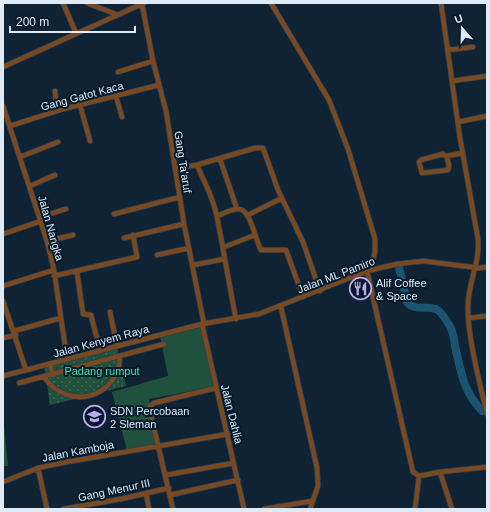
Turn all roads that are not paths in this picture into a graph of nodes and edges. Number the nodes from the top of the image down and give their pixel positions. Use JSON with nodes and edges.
{"nodes":[{"id":1,"x":64,"y":3,"type":"edge"},
{"id":2,"x":86,"y":3,"type":"edge"},
{"id":3,"x":271,"y":3,"type":"edge"},
{"id":4,"x":441,"y":3,"type":"edge"},
{"id":5,"x":141,"y":4,"type":"edge"},
{"id":6,"x":118,"y":15,"type":"junction"},
{"id":7,"x":76,"y":33,"type":"junction"},
{"id":8,"x":473,"y":47,"type":"dead end"},
{"id":9,"x":448,"y":50,"type":"junction"},
{"id":10,"x":153,"y":61,"type":"junction"},
{"id":11,"x":3,"y":67,"type":"edge"},
{"id":12,"x":118,"y":72,"type":"dead end"},
{"id":13,"x":487,"y":76,"type":"edge"},
{"id":14,"x":452,"y":81,"type":"junction"},
{"id":15,"x":159,"y":85,"type":"junction"},
{"id":16,"x":55,"y":91,"type":"dead end"},
{"id":17,"x":116,"y":96,"type":"junction"},
{"id":18,"x":80,"y":105,"type":"junction"},
{"id":19,"x":3,"y":106,"type":"edge"},
{"id":20,"x":57,"y":111,"type":"junction"},
{"id":21,"x":487,"y":116,"type":"edge"},
{"id":22,"x":122,"y":117,"type":"dead end"},
{"id":23,"x":458,"y":122,"type":"junction"},
{"id":24,"x":10,"y":126,"type":"junction"},
{"id":25,"x":90,"y":141,"type":"dead end"},
{"id":26,"x":58,"y":142,"type":"dead end"},
{"id":27,"x":463,"y":153,"type":"junction"},
{"id":28,"x":447,"y":156,"type":"junction"},
{"id":29,"x":20,"y":157,"type":"junction"},
{"id":30,"x":220,"y":159,"type":"junction"},
{"id":31,"x":197,"y":165,"type":"junction"},
{"id":32,"x":175,"y":168,"type":"junction"},
{"id":33,"x":55,"y":175,"type":"dead end"},
{"id":34,"x":30,"y":186,"type":"junction"},
{"id":35,"x":180,"y":197,"type":"junction"},
{"id":36,"x":282,"y":198,"type":"junction"},
{"id":37,"x":66,"y":209,"type":"dead end"},
{"id":38,"x":237,"y":209,"type":"junction"},
{"id":39,"x":114,"y":214,"type":"dead end"},
{"id":40,"x":248,"y":215,"type":"junction"},
{"id":41,"x":217,"y":216,"type":"junction"},
{"id":42,"x":40,"y":219,"type":"junction"},
{"id":43,"x":184,"y":224,"type":"junction"},
{"id":44,"x":3,"y":234,"type":"edge"},
{"id":45,"x":73,"y":235,"type":"dead end"},
{"id":46,"x":133,"y":235,"type":"junction"},
{"id":47,"x":255,"y":235,"type":"junction"},
{"id":48,"x":124,"y":238,"type":"dead end"},
{"id":49,"x":47,"y":241,"type":"junction"},
{"id":50,"x":224,"y":247,"type":"junction"},
{"id":51,"x":189,"y":248,"type":"junction"},
{"id":52,"x":157,"y":255,"type":"dead end"},
{"id":53,"x":224,"y":258,"type":"junction"},
{"id":54,"x":193,"y":265,"type":"junction"},
{"id":55,"x":487,"y":267,"type":"edge"},
{"id":56,"x":476,"y":268,"type":"junction"},
{"id":57,"x":54,"y":270,"type":"junction"},
{"id":58,"x":369,"y":271,"type":"junction"},
{"id":59,"x":77,"y":272,"type":"junction"},
{"id":60,"x":54,"y":276,"type":"junction"},
{"id":61,"x":3,"y":286,"type":"edge"},
{"id":62,"x":320,"y":290,"type":"junction"},
{"id":63,"x":303,"y":297,"type":"junction"},
{"id":64,"x":3,"y":301,"type":"edge"},
{"id":65,"x":281,"y":307,"type":"junction"},
{"id":66,"x":110,"y":312,"type":"dead end"},
{"id":67,"x":487,"y":316,"type":"edge"},
{"id":68,"x":61,"y":318,"type":"junction"},
{"id":69,"x":469,"y":318,"type":"junction"},
{"id":70,"x":236,"y":319,"type":"junction"},
{"id":71,"x":203,"y":324,"type":"junction"},
{"id":72,"x":15,"y":333,"type":"junction"},
{"id":73,"x":3,"y":338,"type":"edge"},
{"id":74,"x":164,"y":344,"type":"dead end"},
{"id":75,"x":117,"y":346,"type":"junction"},
{"id":76,"x":102,"y":350,"type":"junction"},
{"id":77,"x":120,"y":356,"type":"junction"},
{"id":78,"x":67,"y":359,"type":"junction"},
{"id":79,"x":107,"y":359,"type":"junction"},
{"id":80,"x":50,"y":364,"type":"junction"},
{"id":81,"x":26,"y":370,"type":"junction"},
{"id":82,"x":53,"y":375,"type":"junction"},
{"id":83,"x":3,"y":376,"type":"edge"},
{"id":84,"x":44,"y":377,"type":"junction"},
{"id":85,"x":19,"y":383,"type":"dead end"},
{"id":86,"x":216,"y":388,"type":"junction"},
{"id":87,"x":486,"y":402,"type":"edge"},
{"id":88,"x":486,"y":412,"type":"edge"},
{"id":89,"x":228,"y":434,"type":"junction"},
{"id":90,"x":158,"y":446,"type":"junction"},
{"id":91,"x":234,"y":463,"type":"junction"},
{"id":92,"x":487,"y":467,"type":"edge"},
{"id":93,"x":38,"y":468,"type":"junction"},
{"id":94,"x":440,"y":472,"type":"junction"},
{"id":95,"x":166,"y":475,"type":"junction"},
{"id":96,"x":420,"y":476,"type":"junction"},
{"id":97,"x":238,"y":480,"type":"junction"},
{"id":98,"x":3,"y":482,"type":"edge"},
{"id":99,"x":169,"y":488,"type":"junction"},
{"id":100,"x":146,"y":493,"type":"junction"},
{"id":101,"x":170,"y":495,"type":"junction"},
{"id":102,"x":312,"y":501,"type":"junction"},
{"id":103,"x":96,"y":506,"type":"edge"},
{"id":104,"x":244,"y":508,"type":"edge"},
{"id":105,"x":47,"y":509,"type":"edge"},
{"id":106,"x":63,"y":509,"type":"edge"},
{"id":107,"x":149,"y":509,"type":"edge"},
{"id":108,"x":173,"y":509,"type":"edge"},
{"id":109,"x":239,"y":509,"type":"edge"},
{"id":110,"x":264,"y":509,"type":"edge"},
{"id":111,"x":310,"y":509,"type":"edge"},
{"id":112,"x":415,"y":509,"type":"edge"},
{"id":113,"x":452,"y":509,"type":"edge"}],
"edges":[{"from":1,"to":7,"type":"street"},
{"from":2,"to":6,"type":"street"},
{"from":3,"to":58,"type":"street"},
{"from":4,"to":9,"type":"street"},
{"from":5,"to":6,"type":"street"},
{"from":5,"to":10,"type":"street","name":"Gang Ta'aruf"},
{"from":6,"to":7,"type":"street"},
{"from":7,"to":11,"type":"street"},
{"from":8,"to":9,"type":"street"},
{"from":9,"to":14,"type":"street"},
{"from":10,"to":12,"type":"street"},
{"from":10,"to":15,"type":"street","name":"Gang Ta'aruf"},
{"from":13,"to":14,"type":"street"},
{"from":14,"to":23,"type":"street"},
{"from":15,"to":17,"type":"street","name":"Gang Gatot Kaca"},
{"from":15,"to":32,"type":"street","name":"Gang Ta'aruf"},
{"from":16,"to":20,"type":"street"},
{"from":17,"to":18,"type":"street","name":"Gang Gatot Kaca"},
{"from":17,"to":22,"type":"street"},
{"from":18,"to":20,"type":"street","name":"Gang Gatot Kaca"},
{"from":18,"to":25,"type":"street"},
{"from":19,"to":24,"type":"street","name":"Jalan Nangka"},
{"from":20,"to":24,"type":"street","name":"Gang Gatot Kaca"},
{"from":21,"to":23,"type":"street"},
{"from":23,"to":27,"type":"street"},
{"from":24,"to":29,"type":"street","name":"Jalan Nangka"},
{"from":26,"to":29,"type":"street"},
{"from":27,"to":28,"type":"street"},
{"from":27,"to":56,"type":"street"},
{"from":28,"to":28,"type":"street"},
{"from":29,"to":34,"type":"street","name":"Jalan Nangka"},
{"from":30,"to":31,"type":"street"},
{"from":30,"to":36,"type":"street"},
{"from":30,"to":38,"type":"street"},
{"from":31,"to":32,"type":"street"},
{"from":31,"to":41,"type":"street"},
{"from":32,"to":35,"type":"street","name":"Gang Ta'aruf"},
{"from":33,"to":34,"type":"street"},
{"from":34,"to":42,"type":"street","name":"Jalan Nangka"},
{"from":35,"to":39,"type":"street"},
{"from":35,"to":43,"type":"street","name":"Gang Ta'aruf"},
{"from":36,"to":40,"type":"street"},
{"from":36,"to":62,"type":"street"},
{"from":37,"to":42,"type":"street"},
{"from":38,"to":40,"type":"street"},
{"from":38,"to":41,"type":"street"},
{"from":40,"to":47,"type":"street"},
{"from":41,"to":50,"type":"street"},
{"from":42,"to":44,"type":"street"},
{"from":42,"to":49,"type":"street","name":"Jalan Nangka"},
{"from":43,"to":46,"type":"street"},
{"from":43,"to":51,"type":"street","name":"Gang Ta'aruf"},
{"from":45,"to":49,"type":"street"},
{"from":46,"to":48,"type":"street"},
{"from":46,"to":59,"type":"street"},
{"from":47,"to":50,"type":"street"},
{"from":47,"to":63,"type":"street"},
{"from":49,"to":57,"type":"street","name":"Jalan Nangka"},
{"from":50,"to":53,"type":"street"},
{"from":51,"to":52,"type":"street"},
{"from":51,"to":54,"type":"street","name":"Gang Ta'aruf"},
{"from":53,"to":54,"type":"street"},
{"from":53,"to":70,"type":"street"},
{"from":54,"to":71,"type":"street","name":"Gang Ta'aruf"},
{"from":55,"to":56,"type":"street","name":"Jalan ML Pamiro"},
{"from":56,"to":58,"type":"street","name":"Jalan ML Pamiro"},
{"from":56,"to":69,"type":"street"},
{"from":57,"to":60,"type":"street","name":"Jalan Nangka"},
{"from":57,"to":61,"type":"street"},
{"from":58,"to":62,"type":"street","name":"Jalan ML Pamiro"},
{"from":58,"to":96,"type":"street"},
{"from":59,"to":60,"type":"street"},
{"from":59,"to":76,"type":"street"},
{"from":60,"to":68,"type":"street","name":"Jalan Nangka"},
{"from":62,"to":63,"type":"street","name":"Jalan ML Pamiro"},
{"from":63,"to":65,"type":"street","name":"Jalan ML Pamiro"},
{"from":64,"to":72,"type":"street"},
{"from":65,"to":70,"type":"street","name":"Jalan ML Pamiro"},
{"from":65,"to":102,"type":"street"},
{"from":66,"to":75,"type":"street"},
{"from":67,"to":69,"type":"street"},
{"from":68,"to":72,"type":"street"},
{"from":68,"to":78,"type":"street","name":"Jalan Nangka"},
{"from":69,"to":87,"type":"street"},
{"from":70,"to":71,"type":"street","name":"Jalan ML Pamiro"},
{"from":71,"to":75,"type":"street","name":"Jalan Kenyem Raya"},
{"from":71,"to":86,"type":"street","name":"Jalan Dahlia"},
{"from":72,"to":73,"type":"street"},
{"from":72,"to":81,"type":"street"},
{"from":74,"to":77,"type":"street"},
{"from":75,"to":76,"type":"street","name":"Jalan Kenyem Raya"},
{"from":76,"to":78,"type":"street","name":"Jalan Kenyem Raya"},
{"from":76,"to":79,"type":"street"},
{"from":77,"to":79,"type":"street"},
{"from":77,"to":84,"type":"street"},
{"from":78,"to":80,"type":"street","name":"Jalan Kenyem Raya"},
{"from":79,"to":82,"type":"street"},
{"from":80,"to":81,"type":"street","name":"Jalan Kenyem Raya"},
{"from":80,"to":82,"type":"street"},
{"from":81,"to":83,"type":"street","name":"Jalan Kenyem Raya"},
{"from":82,"to":84,"type":"street"},
{"from":84,"to":85,"type":"street"},
{"from":86,"to":89,"type":"street","name":"Jalan Dahlia"},
{"from":86,"to":90,"type":"street"},
{"from":87,"to":88,"type":"street"},
{"from":89,"to":90,"type":"street","name":"Jalan Kamboja"},
{"from":89,"to":91,"type":"street","name":"Jalan Dahlia"},
{"from":90,"to":93,"type":"street","name":"Jalan Kamboja"},
{"from":90,"to":95,"type":"street"},
{"from":91,"to":95,"type":"street"},
{"from":91,"to":97,"type":"street","name":"Jalan Dahlia"},
{"from":92,"to":94,"type":"street"},
{"from":93,"to":98,"type":"street","name":"Jalan Kamboja"},
{"from":93,"to":105,"type":"street"},
{"from":94,"to":96,"type":"street"},
{"from":94,"to":113,"type":"street"},
{"from":95,"to":99,"type":"street"},
{"from":96,"to":112,"type":"street"},
{"from":97,"to":101,"type":"street"},
{"from":97,"to":104,"type":"street","name":"Jalan Dahlia"},
{"from":99,"to":100,"type":"street","name":"Gang Menur III"},
{"from":99,"to":101,"type":"street"},
{"from":100,"to":103,"type":"street","name":"Gang Menur III"},
{"from":100,"to":107,"type":"street"},
{"from":101,"to":108,"type":"street"},
{"from":102,"to":110,"type":"street"},
{"from":102,"to":111,"type":"street"},
{"from":103,"to":106,"type":"street","name":"Gang Menur III"},
{"from":104,"to":109,"type":"street"}]}
